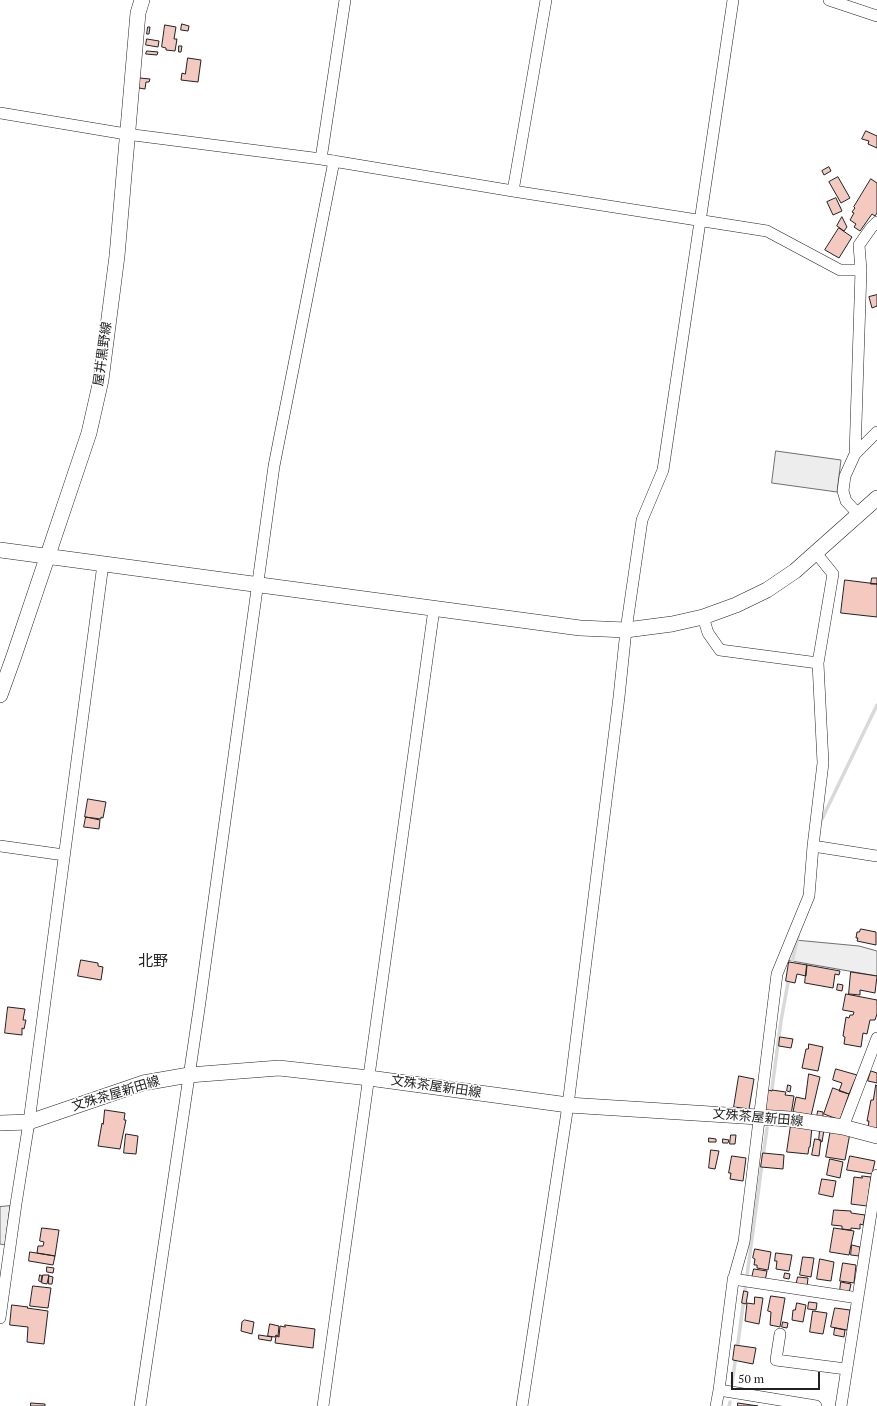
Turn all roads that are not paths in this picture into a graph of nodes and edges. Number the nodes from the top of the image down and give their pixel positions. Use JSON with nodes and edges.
{"nodes":[{"id":1,"x":142,"y":0,"type":"edge"},
{"id":2,"x":345,"y":0,"type":"edge"},
{"id":3,"x":546,"y":0,"type":"edge"},
{"id":4,"x":733,"y":0,"type":"edge"},
{"id":5,"x":830,"y":0,"type":"edge"},
{"id":6,"x":877,"y":16,"type":"edge"},
{"id":7,"x":0,"y":114,"type":"edge"},
{"id":8,"x":126,"y":134,"type":"junction"},
{"id":9,"x":321,"y":159,"type":"junction"},
{"id":10,"x":334,"y":161,"type":"junction"},
{"id":11,"x":513,"y":191,"type":"junction"},
{"id":12,"x":700,"y":220,"type":"junction"},
{"id":13,"x":877,"y":222,"type":"edge"},
{"id":14,"x":861,"y":270,"type":"junction"},
{"id":15,"x":877,"y":432,"type":"edge"},
{"id":16,"x":855,"y":454,"type":"junction"},
{"id":17,"x":877,"y":498,"type":"edge"},
{"id":18,"x":859,"y":515,"type":"junction"},
{"id":19,"x":0,"y":550,"type":"edge"},
{"id":20,"x":816,"y":553,"type":"junction"},
{"id":21,"x":48,"y":556,"type":"junction"},
{"id":22,"x":103,"y":564,"type":"junction"},
{"id":23,"x":256,"y":585,"type":"junction"},
{"id":24,"x":434,"y":609,"type":"junction"},
{"id":25,"x":702,"y":617,"type":"junction"},
{"id":26,"x":626,"y":630,"type":"junction"},
{"id":27,"x":818,"y":663,"type":"junction"},
{"id":28,"x":0,"y":695,"type":"edge"},
{"id":29,"x":0,"y":846,"type":"edge"},
{"id":30,"x":813,"y":846,"type":"junction"},
{"id":31,"x":64,"y":855,"type":"junction"},
{"id":32,"x":877,"y":856,"type":"edge"},
{"id":33,"x":877,"y":1038,"type":"edge"},
{"id":34,"x":189,"y":1075,"type":"junction"},
{"id":35,"x":369,"y":1078,"type":"junction"},
{"id":36,"x":568,"y":1105,"type":"junction"},
{"id":37,"x":759,"y":1117,"type":"junction"},
{"id":38,"x":29,"y":1122,"type":"junction"},
{"id":39,"x":0,"y":1123,"type":"edge"},
{"id":40,"x":843,"y":1127,"type":"junction"},
{"id":41,"x":877,"y":1136,"type":"edge"},
{"id":42,"x":877,"y":1175,"type":"edge"},
{"id":43,"x":733,"y":1279,"type":"junction"},
{"id":44,"x":858,"y":1298,"type":"junction"},
{"id":45,"x":0,"y":1318,"type":"edge"},
{"id":46,"x":780,"y":1334,"type":"dead end"},
{"id":47,"x":846,"y":1369,"type":"junction"},
{"id":48,"x":718,"y":1390,"type":"junction"},
{"id":49,"x":140,"y":1406,"type":"edge"},
{"id":50,"x":323,"y":1406,"type":"edge"},
{"id":51,"x":522,"y":1406,"type":"edge"},
{"id":52,"x":716,"y":1406,"type":"edge"},
{"id":53,"x":816,"y":1406,"type":"edge"},
{"id":54,"x":841,"y":1406,"type":"edge"}],
"edges":[{"from":1,"to":8,"type":"main road","name":"屋井黒野線"},
{"from":2,"to":9,"type":"street"},
{"from":3,"to":11,"type":"street"},
{"from":4,"to":12,"type":"street"},
{"from":5,"to":6,"type":"street"},
{"from":7,"to":8,"type":"street"},
{"from":8,"to":9,"type":"street"},
{"from":8,"to":21,"type":"main road","name":"屋井黒野線"},
{"from":9,"to":10,"type":"street"},
{"from":10,"to":11,"type":"street"},
{"from":10,"to":23,"type":"street"},
{"from":11,"to":12,"type":"street"},
{"from":12,"to":14,"type":"street"},
{"from":12,"to":26,"type":"street"},
{"from":13,"to":14,"type":"street"},
{"from":14,"to":16,"type":"street"},
{"from":15,"to":16,"type":"street"},
{"from":16,"to":18,"type":"street"},
{"from":17,"to":18,"type":"main road"},
{"from":18,"to":20,"type":"main road"},
{"from":19,"to":21,"type":"main road"},
{"from":20,"to":25,"type":"main road"},
{"from":20,"to":27,"type":"street"},
{"from":21,"to":22,"type":"main road"},
{"from":21,"to":28,"type":"main road","name":"屋井黒野線"},
{"from":22,"to":23,"type":"main road"},
{"from":22,"to":31,"type":"street"},
{"from":23,"to":24,"type":"main road"},
{"from":23,"to":34,"type":"street"},
{"from":24,"to":26,"type":"main road"},
{"from":24,"to":35,"type":"street"},
{"from":25,"to":26,"type":"main road"},
{"from":25,"to":27,"type":"street"},
{"from":26,"to":36,"type":"street"},
{"from":27,"to":30,"type":"street"},
{"from":29,"to":31,"type":"street"},
{"from":30,"to":32,"type":"street"},
{"from":30,"to":37,"type":"street"},
{"from":31,"to":38,"type":"street"},
{"from":33,"to":40,"type":"street"},
{"from":34,"to":35,"type":"main road","name":"文殊茶屋新田線"},
{"from":34,"to":38,"type":"main road","name":"文殊茶屋新田線"},
{"from":34,"to":49,"type":"street"},
{"from":35,"to":36,"type":"main road","name":"文殊茶屋新田線"},
{"from":35,"to":50,"type":"street"},
{"from":36,"to":37,"type":"main road","name":"文殊茶屋新田線"},
{"from":36,"to":51,"type":"street"},
{"from":37,"to":40,"type":"main road","name":"文殊茶屋新田線"},
{"from":37,"to":43,"type":"street"},
{"from":38,"to":39,"type":"main road","name":"文殊茶屋新田線"},
{"from":38,"to":45,"type":"street"},
{"from":40,"to":41,"type":"main road","name":"文殊茶屋新田線"},
{"from":42,"to":44,"type":"street"},
{"from":43,"to":44,"type":"street"},
{"from":43,"to":48,"type":"street"},
{"from":44,"to":47,"type":"street"},
{"from":46,"to":47,"type":"street"},
{"from":47,"to":54,"type":"street"},
{"from":48,"to":52,"type":"street"},
{"from":48,"to":53,"type":"street"}]}
